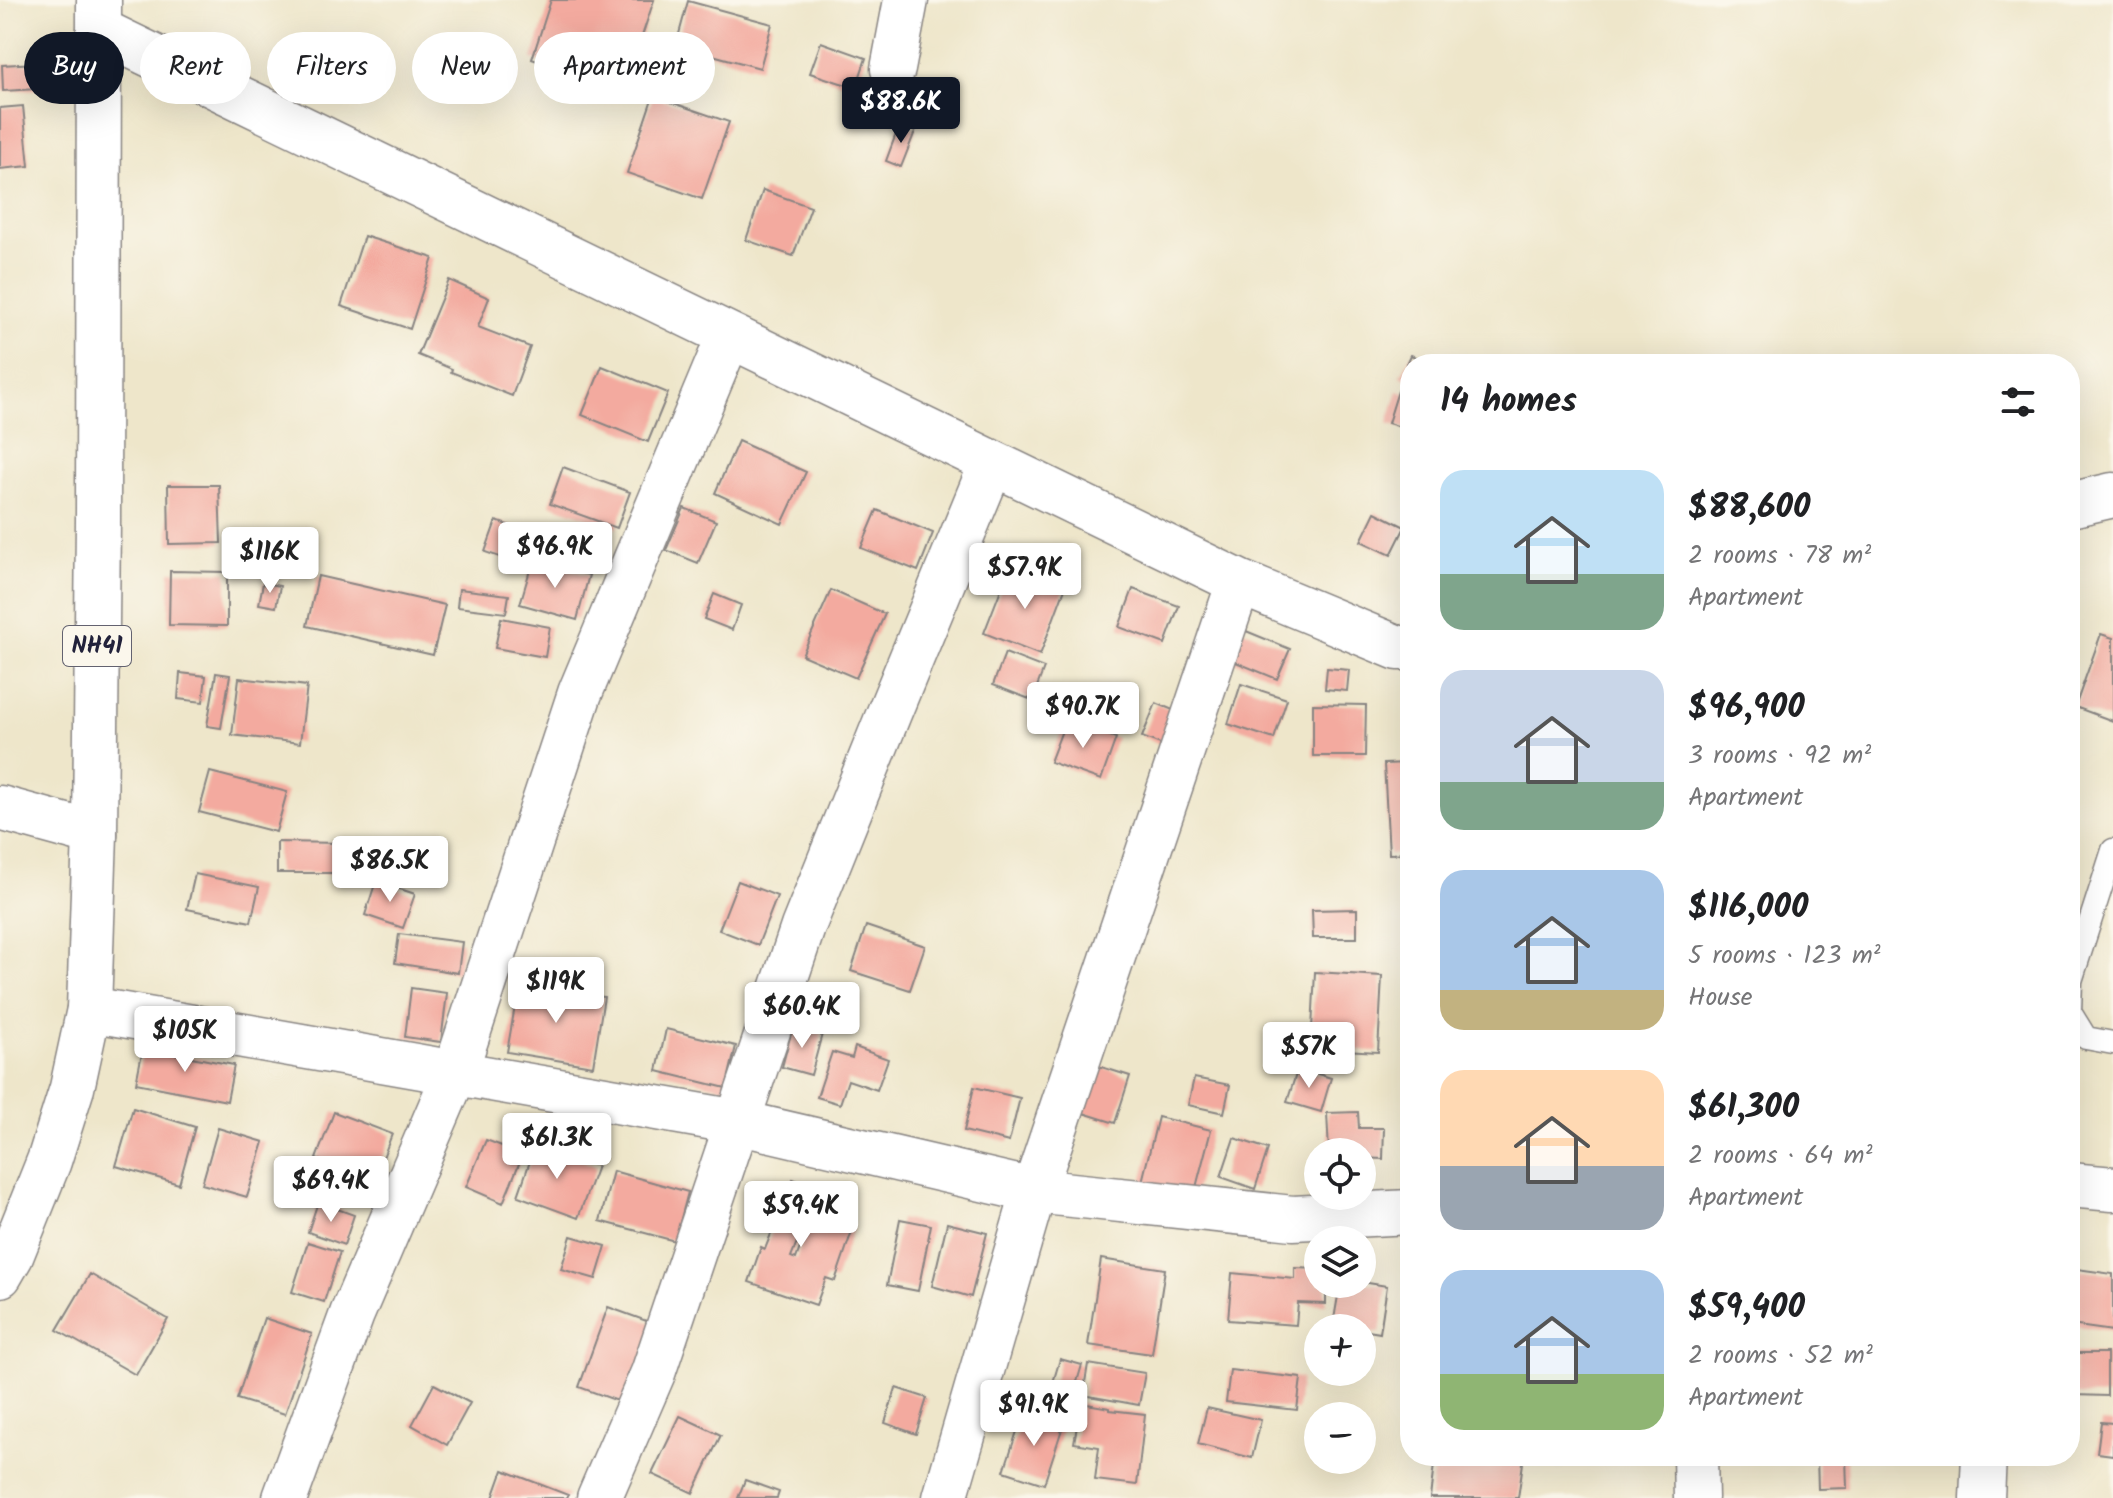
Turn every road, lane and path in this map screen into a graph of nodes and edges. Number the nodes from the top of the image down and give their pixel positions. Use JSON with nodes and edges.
{"nodes":[{"id":1,"x":906,"y":0,"type":"edge"},
{"id":2,"x":99,"y":15,"type":"edge"},
{"id":3,"x":893,"y":69,"type":"dead end"},
{"id":4,"x":729,"y":336,"type":"junction"},
{"id":5,"x":992,"y":463,"type":"junction"},
{"id":6,"x":1239,"y":582,"type":"junction"},
{"id":7,"x":1400,"y":648,"type":"edge"},
{"id":8,"x":0,"y":808,"type":"edge"},
{"id":9,"x":95,"y":834,"type":"junction"},
{"id":10,"x":2113,"y":850,"type":"edge"},
{"id":11,"x":2080,"y":953,"type":"edge"},
{"id":12,"x":89,"y":1009,"type":"junction"},
{"id":13,"x":2080,"y":1028,"type":"edge"},
{"id":14,"x":2113,"y":1043,"type":"edge"},
{"id":15,"x":455,"y":1073,"type":"junction"},
{"id":16,"x":737,"y":1122,"type":"junction"},
{"id":17,"x":2080,"y":1186,"type":"edge"},
{"id":18,"x":2113,"y":1189,"type":"edge"},
{"id":19,"x":1034,"y":1191,"type":"junction"},
{"id":20,"x":1400,"y":1213,"type":"edge"},
{"id":21,"x":0,"y":1275,"type":"edge"},
{"id":22,"x":1695,"y":1466,"type":"edge"},
{"id":23,"x":1984,"y":1466,"type":"edge"},
{"id":24,"x":285,"y":1498,"type":"edge"},
{"id":25,"x":599,"y":1498,"type":"edge"},
{"id":26,"x":945,"y":1498,"type":"edge"},
{"id":27,"x":1696,"y":1498,"type":"edge"},
{"id":28,"x":1982,"y":1498,"type":"edge"}],
"edges":[{"from":1,"to":3,"type":"main road"},
{"from":2,"to":4,"type":"main road"},
{"from":2,"to":9,"type":"main road","number":"NH41"},
{"from":4,"to":5,"type":"main road"},
{"from":4,"to":15,"type":"main road"},
{"from":5,"to":6,"type":"main road"},
{"from":5,"to":16,"type":"main road"},
{"from":6,"to":7,"type":"main road"},
{"from":6,"to":19,"type":"main road"},
{"from":8,"to":9,"type":"main road"},
{"from":9,"to":12,"type":"main road","number":"NH41"},
{"from":10,"to":11,"type":"lane"},
{"from":12,"to":15,"type":"main road"},
{"from":12,"to":21,"type":"main road","number":"NH41"},
{"from":13,"to":14,"type":"lane"},
{"from":15,"to":16,"type":"main road"},
{"from":15,"to":24,"type":"main road"},
{"from":16,"to":19,"type":"main road"},
{"from":16,"to":25,"type":"main road"},
{"from":17,"to":18,"type":"main road"},
{"from":19,"to":20,"type":"main road"},
{"from":19,"to":26,"type":"main road"},
{"from":22,"to":27,"type":"main road"},
{"from":23,"to":28,"type":"main road"}]}
